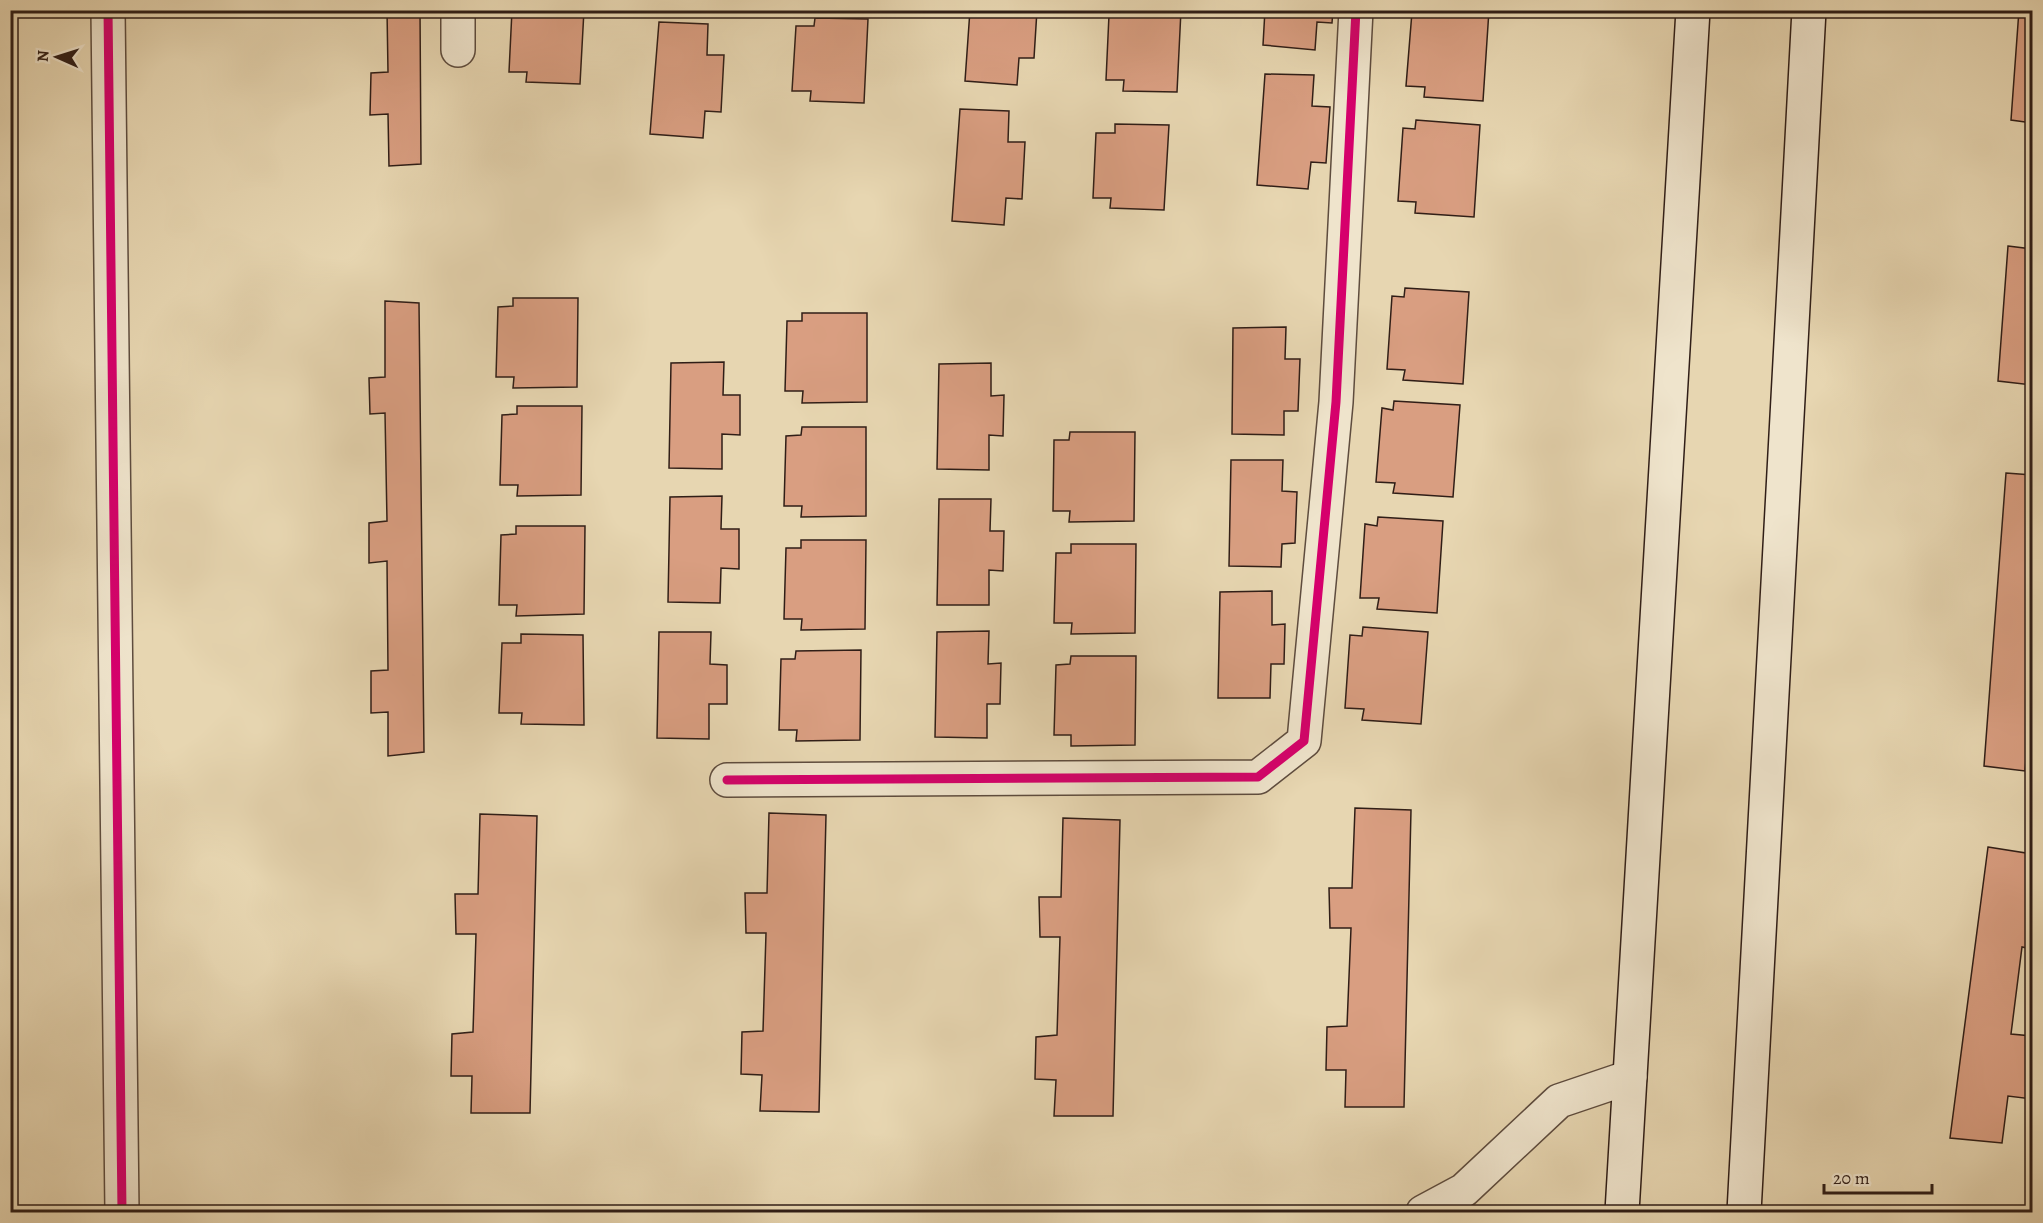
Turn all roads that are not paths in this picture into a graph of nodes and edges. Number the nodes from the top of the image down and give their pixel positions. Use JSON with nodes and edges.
{"nodes":[{"id":1,"x":108,"y":10,"type":"edge"},
{"id":2,"x":458,"y":10,"type":"edge"},
{"id":3,"x":1356,"y":10,"type":"edge"},
{"id":4,"x":1693,"y":10,"type":"edge"},
{"id":5,"x":1809,"y":10,"type":"edge"},
{"id":6,"x":458,"y":50,"type":"dead end"},
{"id":7,"x":727,"y":780,"type":"dead end"},
{"id":8,"x":1630,"y":1077,"type":"junction"},
{"id":9,"x":122,"y":1212,"type":"edge"},
{"id":10,"x":1423,"y":1212,"type":"edge"},
{"id":11,"x":1622,"y":1212,"type":"edge"},
{"id":12,"x":1744,"y":1212,"type":"edge"}],
"edges":[{"from":1,"to":9,"type":"street"},
{"from":2,"to":6,"type":"street"},
{"from":3,"to":7,"type":"street"},
{"from":4,"to":8,"type":"street"},
{"from":5,"to":12,"type":"street"},
{"from":8,"to":10,"type":"street"},
{"from":8,"to":11,"type":"street"}]}
